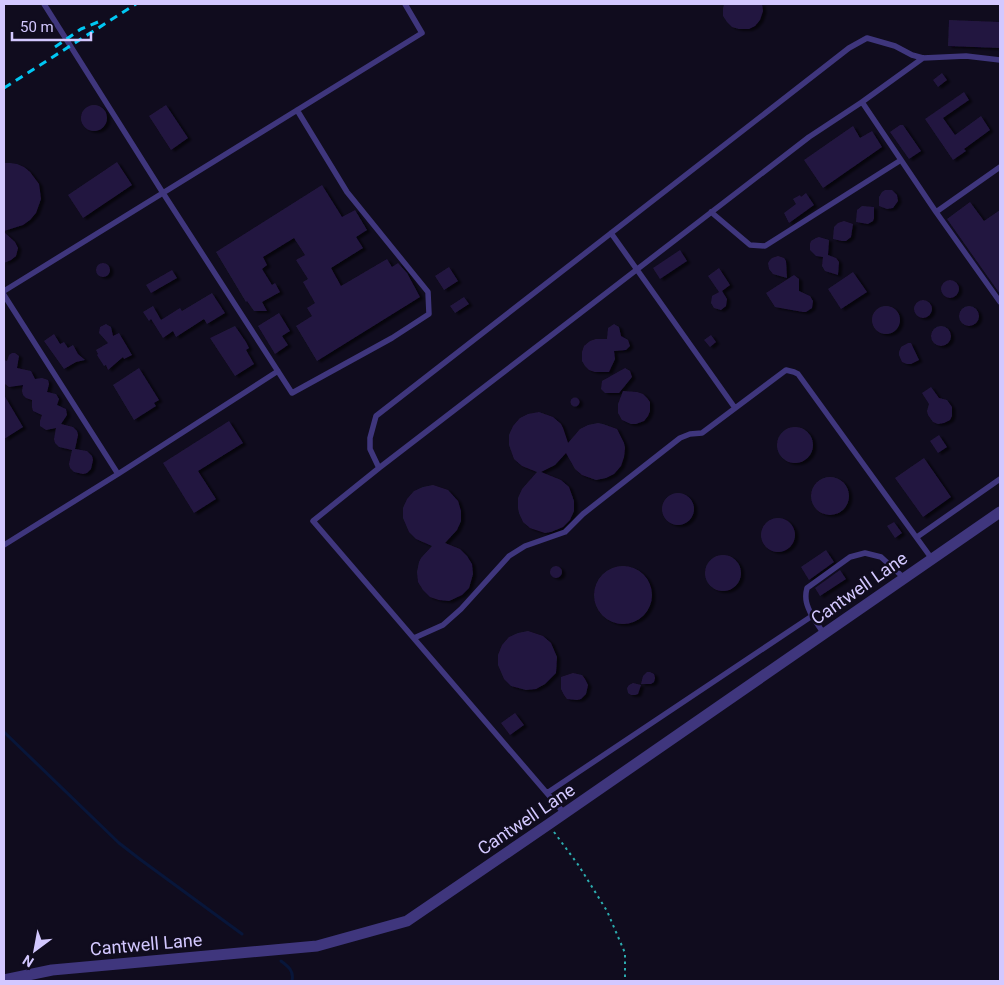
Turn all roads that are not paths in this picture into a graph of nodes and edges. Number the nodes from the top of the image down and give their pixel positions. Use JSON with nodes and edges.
{"nodes":[{"id":1,"x":44,"y":4,"type":"edge"},
{"id":2,"x":404,"y":4,"type":"edge"},
{"id":3,"x":923,"y":58,"type":"junction"},
{"id":4,"x":1000,"y":60,"type":"edge"},
{"id":5,"x":862,"y":102,"type":"junction"},
{"id":6,"x":296,"y":110,"type":"junction"},
{"id":7,"x":901,"y":160,"type":"junction"},
{"id":8,"x":1000,"y":168,"type":"edge"},
{"id":9,"x":163,"y":193,"type":"junction"},
{"id":10,"x":711,"y":212,"type":"junction"},
{"id":11,"x":936,"y":212,"type":"junction"},
{"id":12,"x":611,"y":233,"type":"junction"},
{"id":13,"x":636,"y":270,"type":"junction"},
{"id":14,"x":4,"y":293,"type":"edge"},
{"id":15,"x":1000,"y":302,"type":"edge"},
{"id":16,"x":278,"y":371,"type":"junction"},
{"id":17,"x":735,"y":408,"type":"junction"},
{"id":18,"x":379,"y":468,"type":"junction"},
{"id":19,"x":118,"y":474,"type":"junction"},
{"id":20,"x":1000,"y":479,"type":"edge"},
{"id":21,"x":1000,"y":512,"type":"edge"},
{"id":22,"x":917,"y":537,"type":"junction"},
{"id":23,"x":4,"y":545,"type":"edge"},
{"id":24,"x":932,"y":559,"type":"junction"},
{"id":25,"x":904,"y":578,"type":"junction"},
{"id":26,"x":812,"y":616,"type":"junction"},
{"id":27,"x":824,"y":634,"type":"junction"},
{"id":28,"x":414,"y":638,"type":"junction"},
{"id":29,"x":547,"y":793,"type":"junction"},
{"id":30,"x":564,"y":813,"type":"junction"},
{"id":31,"x":4,"y":980,"type":"edge"}],
"edges":[{"from":1,"to":9,"type":"lane"},
{"from":2,"to":6,"type":"lane"},
{"from":3,"to":4,"type":"lane"},
{"from":3,"to":5,"type":"lane"},
{"from":3,"to":12,"type":"lane"},
{"from":5,"to":7,"type":"lane"},
{"from":5,"to":10,"type":"lane"},
{"from":6,"to":9,"type":"lane"},
{"from":6,"to":16,"type":"lane"},
{"from":7,"to":10,"type":"lane"},
{"from":7,"to":11,"type":"lane"},
{"from":8,"to":11,"type":"lane"},
{"from":9,"to":14,"type":"lane"},
{"from":9,"to":16,"type":"lane"},
{"from":10,"to":13,"type":"lane"},
{"from":11,"to":15,"type":"lane"},
{"from":12,"to":13,"type":"lane"},
{"from":12,"to":18,"type":"lane"},
{"from":13,"to":17,"type":"lane"},
{"from":13,"to":18,"type":"lane"},
{"from":14,"to":19,"type":"lane"},
{"from":16,"to":19,"type":"lane"},
{"from":17,"to":22,"type":"lane"},
{"from":17,"to":28,"type":"lane"},
{"from":18,"to":28,"type":"lane"},
{"from":19,"to":23,"type":"lane"},
{"from":20,"to":22,"type":"lane"},
{"from":21,"to":24,"type":"street","name":"Cantwell Lane"},
{"from":22,"to":24,"type":"lane"},
{"from":24,"to":25,"type":"street","name":"Cantwell Lane"},
{"from":25,"to":26,"type":"lane"},
{"from":25,"to":27,"type":"street","name":"Cantwell Lane"},
{"from":26,"to":27,"type":"lane"},
{"from":26,"to":29,"type":"lane"},
{"from":27,"to":30,"type":"street","name":"Cantwell Lane"},
{"from":28,"to":29,"type":"lane"},
{"from":29,"to":30,"type":"lane"},
{"from":30,"to":31,"type":"street","name":"Cantwell Lane"}]}
